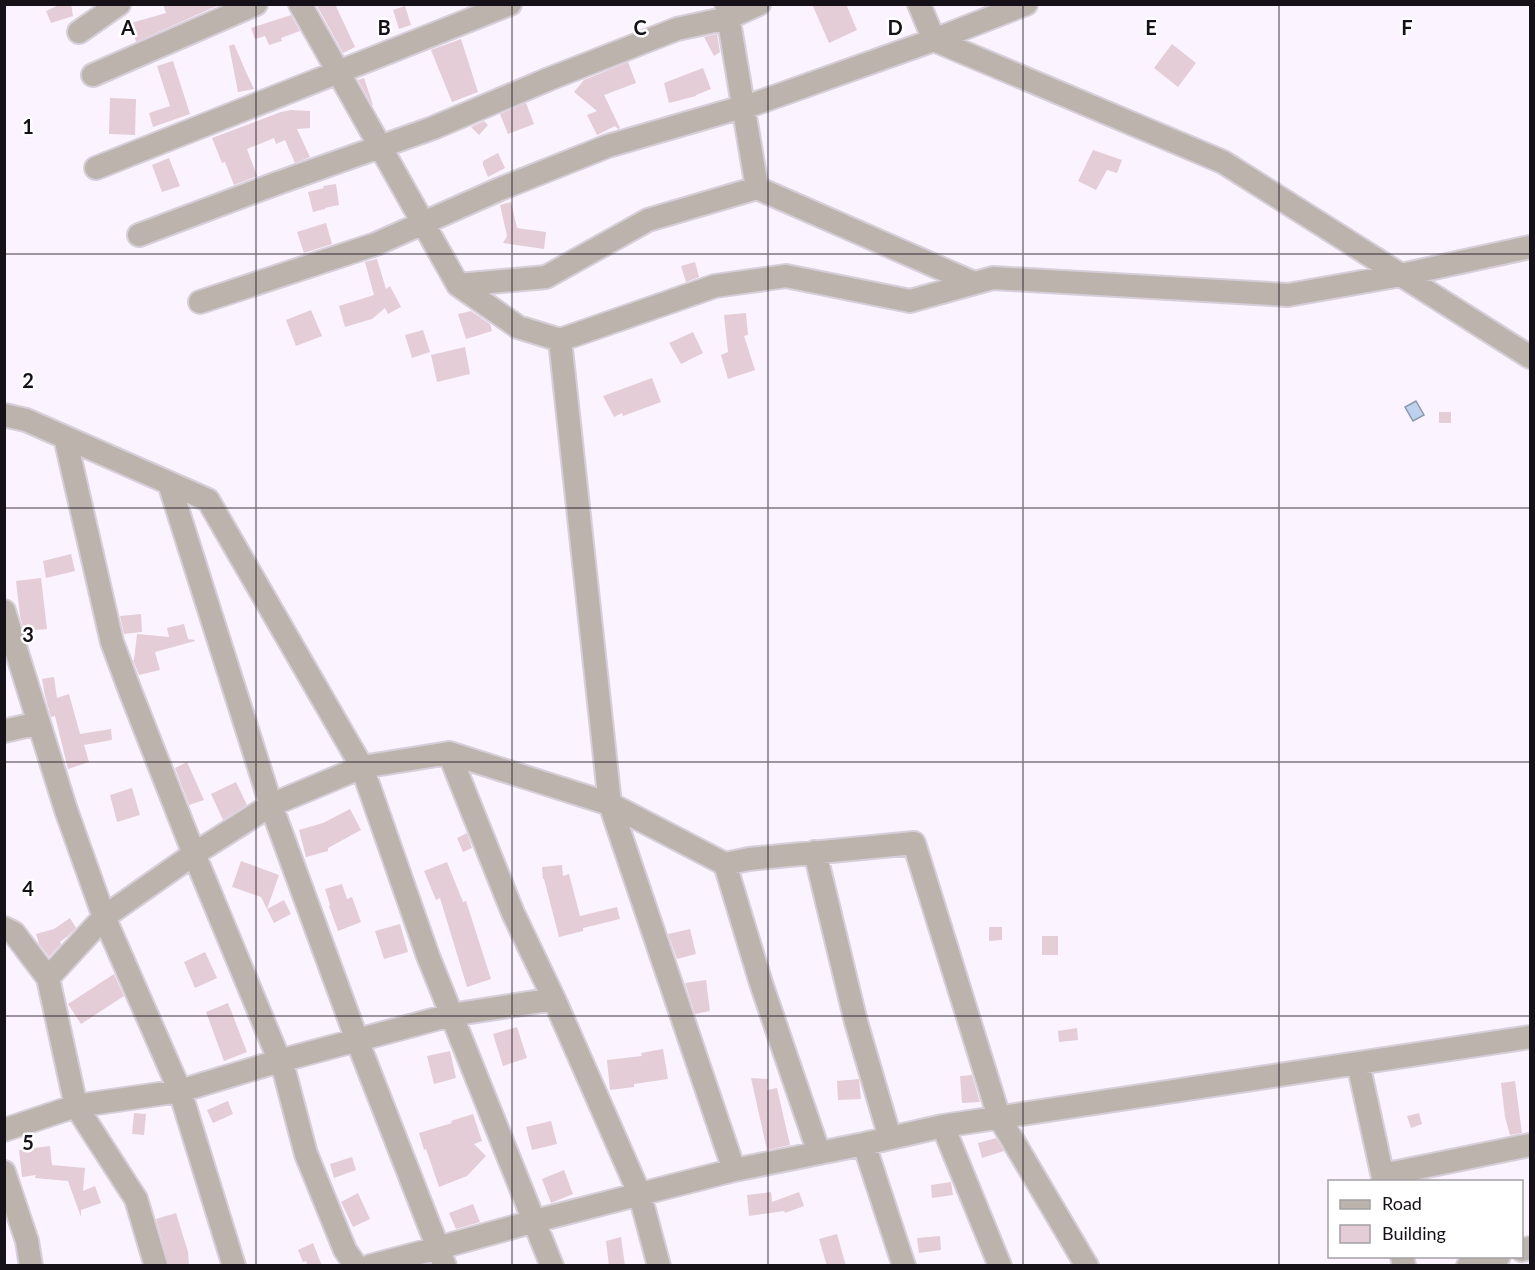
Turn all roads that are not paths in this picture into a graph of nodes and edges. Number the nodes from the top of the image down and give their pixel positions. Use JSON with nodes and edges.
{"nodes":[{"id":1,"x":119,"y":4,"type":"edge"},
{"id":2,"x":256,"y":4,"type":"edge"},
{"id":3,"x":300,"y":4,"type":"edge"},
{"id":4,"x":510,"y":4,"type":"edge"},
{"id":5,"x":759,"y":4,"type":"edge"},
{"id":6,"x":918,"y":4,"type":"edge"},
{"id":7,"x":1026,"y":4,"type":"edge"},
{"id":8,"x":727,"y":11,"type":"edge"},
{"id":9,"x":79,"y":32,"type":"dead end"},
{"id":10,"x":934,"y":40,"type":"junction"},
{"id":11,"x":338,"y":72,"type":"junction"},
{"id":12,"x":93,"y":75,"type":"dead end"},
{"id":13,"x":743,"y":108,"type":"junction"},
{"id":14,"x":380,"y":147,"type":"junction"},
{"id":15,"x":96,"y":168,"type":"dead end"},
{"id":16,"x":757,"y":188,"type":"junction"},
{"id":17,"x":423,"y":223,"type":"junction"},
{"id":18,"x":139,"y":235,"type":"dead end"},
{"id":19,"x":1530,"y":247,"type":"edge"},
{"id":20,"x":1401,"y":275,"type":"junction"},
{"id":21,"x":974,"y":283,"type":"junction"},
{"id":22,"x":458,"y":285,"type":"junction"},
{"id":23,"x":200,"y":303,"type":"dead end"},
{"id":24,"x":561,"y":340,"type":"junction"},
{"id":25,"x":1530,"y":357,"type":"edge"},
{"id":26,"x":4,"y":414,"type":"edge"},
{"id":27,"x":65,"y":437,"type":"junction"},
{"id":28,"x":169,"y":483,"type":"junction"},
{"id":29,"x":6,"y":621,"type":"edge"},
{"id":30,"x":39,"y":723,"type":"junction"},
{"id":31,"x":4,"y":731,"type":"edge"},
{"id":32,"x":448,"y":753,"type":"junction"},
{"id":33,"x":362,"y":767,"type":"junction"},
{"id":34,"x":610,"y":804,"type":"junction"},
{"id":35,"x":271,"y":805,"type":"junction"},
{"id":36,"x":815,"y":852,"type":"junction"},
{"id":37,"x":194,"y":854,"type":"junction"},
{"id":38,"x":725,"y":864,"type":"junction"},
{"id":39,"x":104,"y":917,"type":"junction"},
{"id":40,"x":4,"y":928,"type":"edge"},
{"id":41,"x":48,"y":978,"type":"junction"},
{"id":42,"x":554,"y":999,"type":"junction"},
{"id":43,"x":451,"y":1015,"type":"junction"},
{"id":44,"x":1530,"y":1036,"type":"edge"},
{"id":45,"x":357,"y":1040,"type":"junction"},
{"id":46,"x":279,"y":1061,"type":"junction"},
{"id":47,"x":1358,"y":1063,"type":"junction"},
{"id":48,"x":180,"y":1091,"type":"junction"},
{"id":49,"x":76,"y":1106,"type":"junction"},
{"id":50,"x":999,"y":1117,"type":"junction"},
{"id":51,"x":943,"y":1126,"type":"junction"},
{"id":52,"x":4,"y":1130,"type":"edge"},
{"id":53,"x":890,"y":1138,"type":"junction"},
{"id":54,"x":864,"y":1144,"type":"junction"},
{"id":55,"x":1530,"y":1145,"type":"edge"},
{"id":56,"x":819,"y":1153,"type":"junction"},
{"id":57,"x":734,"y":1170,"type":"junction"},
{"id":58,"x":4,"y":1172,"type":"edge"},
{"id":59,"x":1384,"y":1178,"type":"edge"},
{"id":60,"x":640,"y":1194,"type":"junction"},
{"id":61,"x":535,"y":1221,"type":"junction"},
{"id":62,"x":442,"y":1257,"type":"edge"},
{"id":63,"x":1496,"y":1258,"type":"edge"},
{"id":64,"x":31,"y":1266,"type":"edge"},
{"id":65,"x":156,"y":1266,"type":"edge"},
{"id":66,"x":234,"y":1266,"type":"edge"},
{"id":67,"x":356,"y":1266,"type":"edge"},
{"id":68,"x":370,"y":1266,"type":"edge"},
{"id":69,"x":552,"y":1266,"type":"edge"},
{"id":70,"x":659,"y":1266,"type":"edge"},
{"id":71,"x":904,"y":1266,"type":"edge"},
{"id":72,"x":1000,"y":1266,"type":"edge"},
{"id":73,"x":1087,"y":1266,"type":"edge"},
{"id":74,"x":1468,"y":1266,"type":"edge"}],
"edges":[{"from":1,"to":9,"type":"street"},
{"from":2,"to":12,"type":"street"},
{"from":3,"to":11,"type":"street"},
{"from":4,"to":11,"type":"street"},
{"from":5,"to":8,"type":"street"},
{"from":6,"to":10,"type":"street"},
{"from":7,"to":10,"type":"street"},
{"from":8,"to":13,"type":"street"},
{"from":8,"to":14,"type":"street"},
{"from":10,"to":13,"type":"street"},
{"from":10,"to":20,"type":"street"},
{"from":11,"to":14,"type":"street"},
{"from":11,"to":15,"type":"street"},
{"from":13,"to":16,"type":"street"},
{"from":13,"to":17,"type":"street"},
{"from":14,"to":17,"type":"street"},
{"from":14,"to":18,"type":"street"},
{"from":16,"to":21,"type":"street"},
{"from":16,"to":22,"type":"street"},
{"from":17,"to":22,"type":"street"},
{"from":17,"to":23,"type":"street"},
{"from":19,"to":20,"type":"street"},
{"from":20,"to":21,"type":"street"},
{"from":20,"to":25,"type":"street"},
{"from":21,"to":24,"type":"street"},
{"from":22,"to":24,"type":"street"},
{"from":24,"to":34,"type":"street"},
{"from":26,"to":27,"type":"street"},
{"from":27,"to":28,"type":"street"},
{"from":27,"to":37,"type":"street"},
{"from":28,"to":33,"type":"street"},
{"from":28,"to":35,"type":"street"},
{"from":29,"to":30,"type":"street"},
{"from":30,"to":31,"type":"street"},
{"from":30,"to":39,"type":"street"},
{"from":32,"to":33,"type":"street"},
{"from":32,"to":34,"type":"street"},
{"from":32,"to":42,"type":"street"},
{"from":33,"to":35,"type":"street"},
{"from":33,"to":43,"type":"street"},
{"from":34,"to":38,"type":"street"},
{"from":34,"to":57,"type":"street"},
{"from":35,"to":37,"type":"street"},
{"from":35,"to":45,"type":"street"},
{"from":36,"to":38,"type":"street"},
{"from":36,"to":50,"type":"street"},
{"from":36,"to":53,"type":"street"},
{"from":37,"to":39,"type":"street"},
{"from":37,"to":46,"type":"street"},
{"from":38,"to":56,"type":"street"},
{"from":39,"to":41,"type":"street"},
{"from":39,"to":48,"type":"street"},
{"from":40,"to":41,"type":"street"},
{"from":41,"to":49,"type":"street"},
{"from":42,"to":43,"type":"street"},
{"from":42,"to":60,"type":"street"},
{"from":43,"to":45,"type":"street"},
{"from":43,"to":61,"type":"street"},
{"from":44,"to":47,"type":"street"},
{"from":45,"to":46,"type":"street"},
{"from":45,"to":62,"type":"street"},
{"from":46,"to":48,"type":"street"},
{"from":46,"to":67,"type":"street"},
{"from":47,"to":50,"type":"street"},
{"from":47,"to":59,"type":"street"},
{"from":48,"to":49,"type":"street"},
{"from":48,"to":66,"type":"street"},
{"from":49,"to":52,"type":"street"},
{"from":49,"to":65,"type":"street"},
{"from":50,"to":51,"type":"street"},
{"from":50,"to":73,"type":"street"},
{"from":51,"to":53,"type":"street"},
{"from":51,"to":72,"type":"street"},
{"from":53,"to":54,"type":"street"},
{"from":54,"to":56,"type":"street"},
{"from":54,"to":71,"type":"street"},
{"from":55,"to":59,"type":"street"},
{"from":56,"to":57,"type":"street"},
{"from":57,"to":60,"type":"street"},
{"from":58,"to":64,"type":"street"},
{"from":60,"to":61,"type":"street"},
{"from":60,"to":70,"type":"street"},
{"from":61,"to":62,"type":"street"},
{"from":61,"to":69,"type":"street"},
{"from":62,"to":68,"type":"street"},
{"from":63,"to":74,"type":"street"}]}
